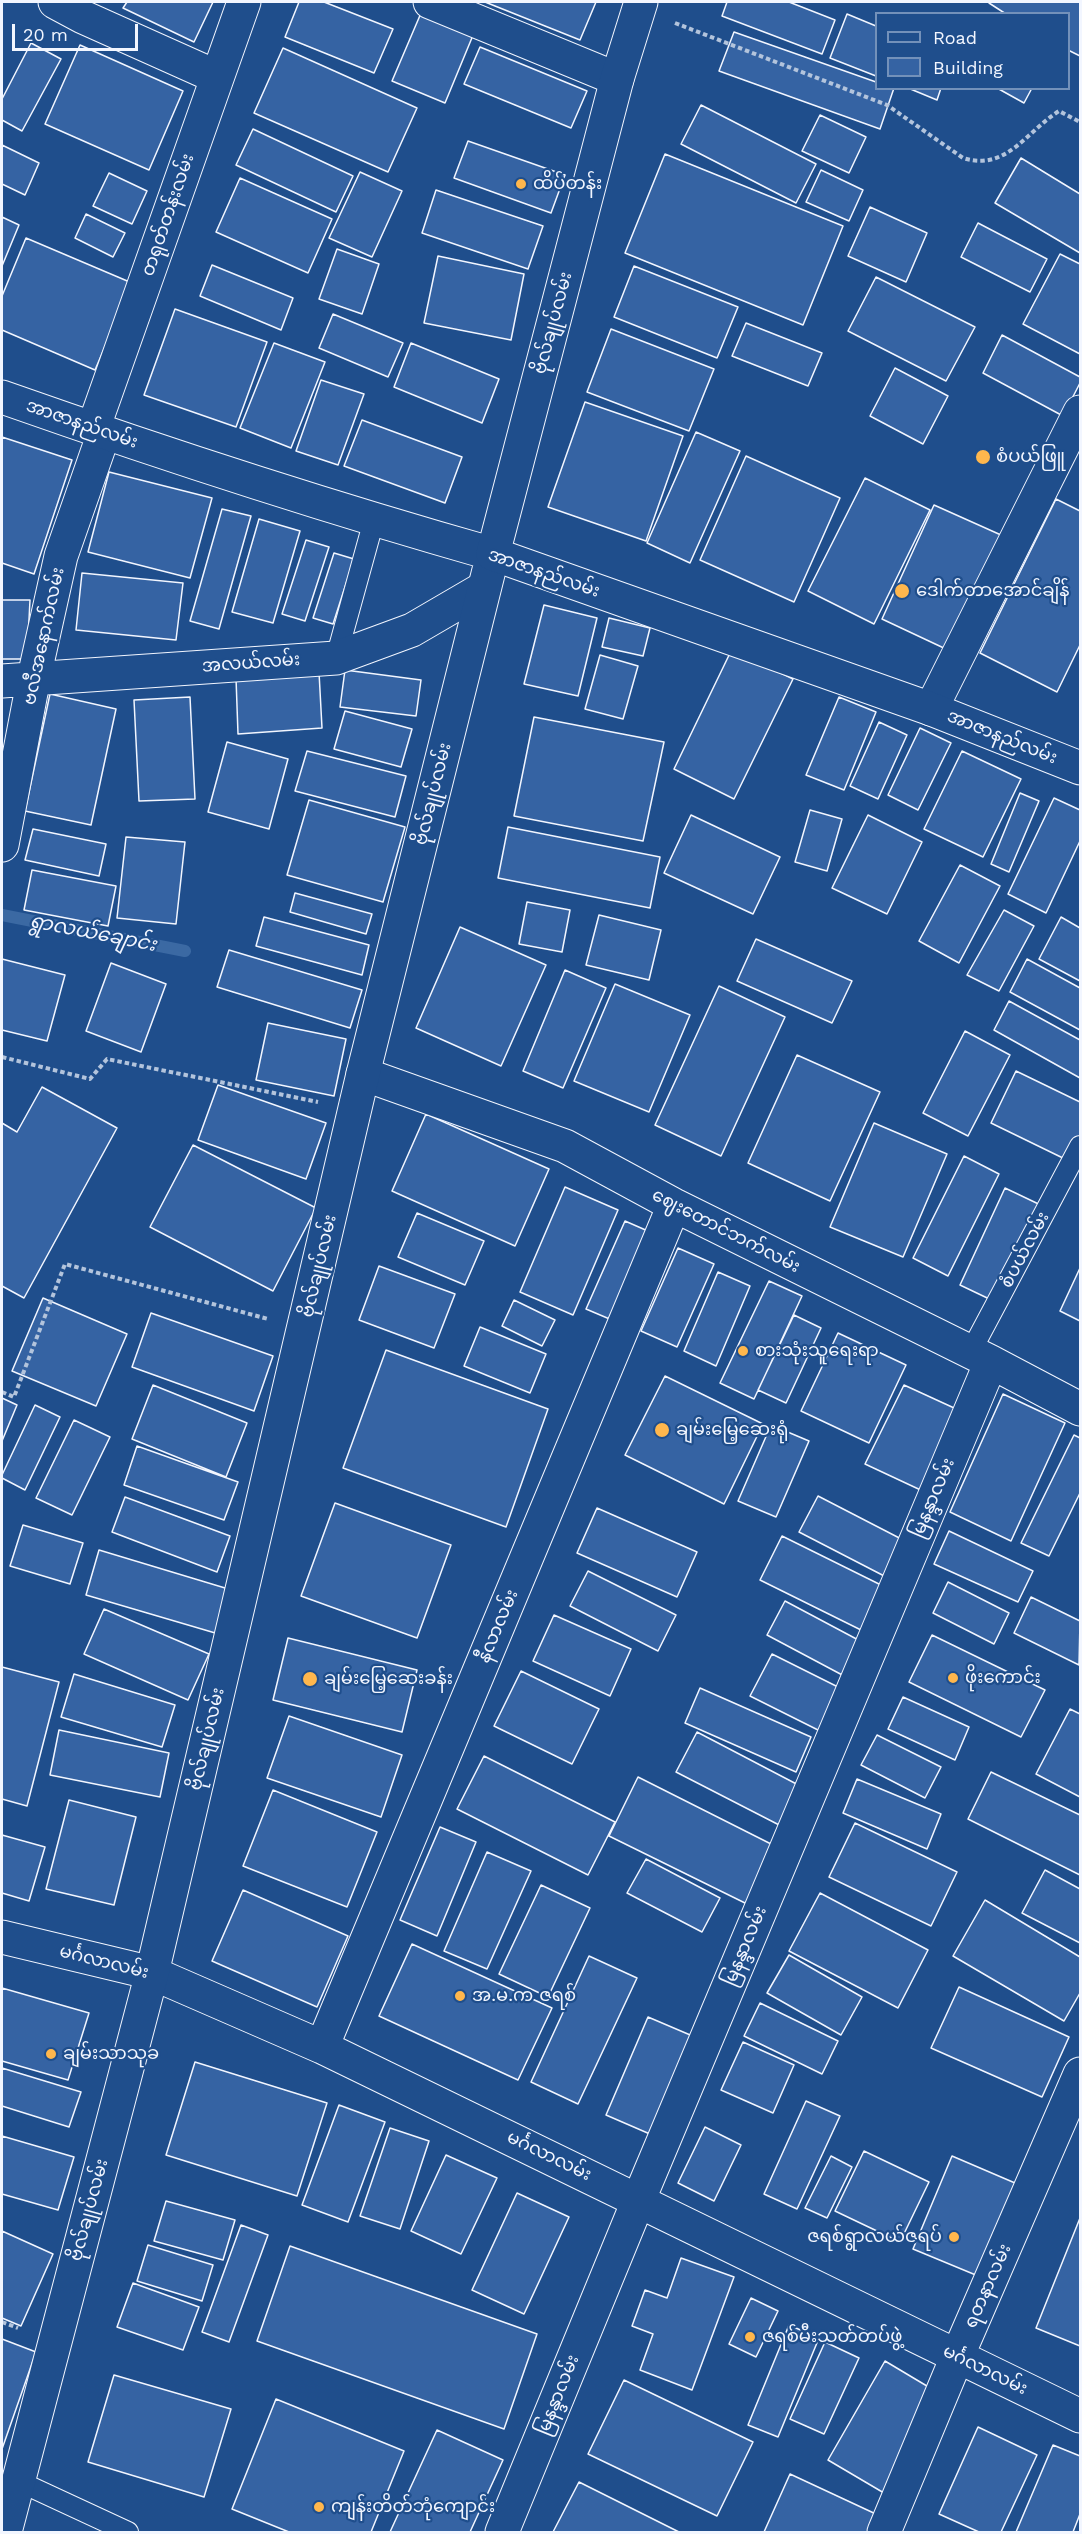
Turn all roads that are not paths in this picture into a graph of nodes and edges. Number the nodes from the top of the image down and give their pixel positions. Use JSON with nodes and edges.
{"nodes":[{"id":1,"x":55,"y":2,"type":"edge"},
{"id":2,"x":244,"y":2,"type":"edge"},
{"id":3,"x":430,"y":2,"type":"edge"},
{"id":4,"x":640,"y":5,"type":"edge"},
{"id":5,"x":217,"y":76,"type":"junction"},
{"id":6,"x":618,"y":79,"type":"junction"},
{"id":7,"x":2,"y":397,"type":"edge"},
{"id":8,"x":1080,"y":412,"type":"edge"},
{"id":9,"x":98,"y":431,"type":"junction"},
{"id":10,"x":374,"y":520,"type":"junction"},
{"id":11,"x":493,"y":554,"type":"junction"},
{"id":12,"x":484,"y":588,"type":"junction"},
{"id":13,"x":336,"y":658,"type":"junction"},
{"id":14,"x":34,"y":677,"type":"junction"},
{"id":15,"x":2,"y":681,"type":"edge"},
{"id":16,"x":931,"y":709,"type":"junction"},
{"id":17,"x":1080,"y":768,"type":"edge"},
{"id":18,"x":2,"y":845,"type":"edge"},
{"id":19,"x":363,"y":1074,"type":"junction"},
{"id":20,"x":1080,"y":1146,"type":"edge"},
{"id":21,"x":674,"y":1205,"type":"junction"},
{"id":22,"x":980,"y":1357,"type":"junction"},
{"id":23,"x":1080,"y":1409,"type":"edge"},
{"id":24,"x":2,"y":1937,"type":"edge"},
{"id":25,"x":152,"y":1973,"type":"junction"},
{"id":26,"x":322,"y":2047,"type":"junction"},
{"id":27,"x":1080,"y":2074,"type":"edge"},
{"id":28,"x":639,"y":2199,"type":"junction"},
{"id":29,"x":957,"y":2357,"type":"junction"},
{"id":30,"x":1080,"y":2416,"type":"edge"},
{"id":31,"x":18,"y":2481,"type":"junction"},
{"id":32,"x":4,"y":2532,"type":"edge"},
{"id":33,"x":128,"y":2532,"type":"edge"},
{"id":34,"x":502,"y":2532,"type":"edge"},
{"id":35,"x":884,"y":2532,"type":"edge"}],
"edges":[{"from":1,"to":5,"type":"street"},
{"from":2,"to":5,"type":"street","name":"တရုတ်တန်းလမ်း"},
{"from":3,"to":6,"type":"street"},
{"from":4,"to":6,"type":"street","name":"ဗိုလ်ချုပ်လမ်း"},
{"from":5,"to":9,"type":"street","name":"တရုတ်တန်းလမ်း"},
{"from":6,"to":11,"type":"street","name":"ဗိုလ်ချုပ်လမ်း"},
{"from":7,"to":9,"type":"street","name":"အာဇာနည်လမ်း"},
{"from":8,"to":16,"type":"street"},
{"from":9,"to":10,"type":"street","name":"အာဇာနည်လမ်း"},
{"from":9,"to":14,"type":"street","name":"ဗလီအနောက်လမ်း"},
{"from":10,"to":11,"type":"street","name":"အာဇာနည်လမ်း"},
{"from":10,"to":13,"type":"lane"},
{"from":11,"to":12,"type":"street","name":"ဗိုလ်ချုပ်လမ်း"},
{"from":11,"to":16,"type":"street","name":"အာဇာနည်လမ်း"},
{"from":12,"to":13,"type":"street","name":"အလယ်လမ်း"},
{"from":12,"to":19,"type":"street","name":"ဗိုလ်ချုပ်လမ်း"},
{"from":13,"to":14,"type":"street","name":"အလယ်လမ်း"},
{"from":14,"to":15,"type":"street","name":"အလယ်လမ်း"},
{"from":14,"to":18,"type":"street","name":"ဗလီအနောက်လမ်း"},
{"from":16,"to":17,"type":"street","name":"အာဇာနည်လမ်း"},
{"from":19,"to":21,"type":"street","name":"ဈေးတောင်ဘက်လမ်း"},
{"from":19,"to":25,"type":"street","name":"ဗိုလ်ချုပ်လမ်း"},
{"from":20,"to":22,"type":"lane","name":"စံပယ်လမ်း"},
{"from":21,"to":22,"type":"street","name":"ဈေးတောင်ဘက်လမ်း"},
{"from":21,"to":26,"type":"street","name":"နီလာလမ်း"},
{"from":22,"to":23,"type":"street","name":"ဈေးတောင်ဘက်လမ်း"},
{"from":22,"to":28,"type":"street","name":"မြနန္ဒာလမ်း"},
{"from":24,"to":25,"type":"street","name":"မင်္ဂလာလမ်း"},
{"from":25,"to":26,"type":"street","name":"မင်္ဂလာလမ်း"},
{"from":25,"to":31,"type":"street","name":"ဗိုလ်ချုပ်လမ်း"},
{"from":26,"to":28,"type":"street","name":"မင်္ဂလာလမ်း"},
{"from":27,"to":29,"type":"street","name":"ရတနာလမ်း"},
{"from":28,"to":29,"type":"street","name":"မင်္ဂလာလမ်း"},
{"from":28,"to":34,"type":"street","name":"မြနန္ဒာလမ်း"},
{"from":29,"to":30,"type":"street","name":"မင်္ဂလာလမ်း"},
{"from":29,"to":35,"type":"street","name":"ရတနာလမ်း"},
{"from":31,"to":32,"type":"street","name":"ဗိုလ်ချုပ်လမ်း"},
{"from":31,"to":33,"type":"lane"}]}
